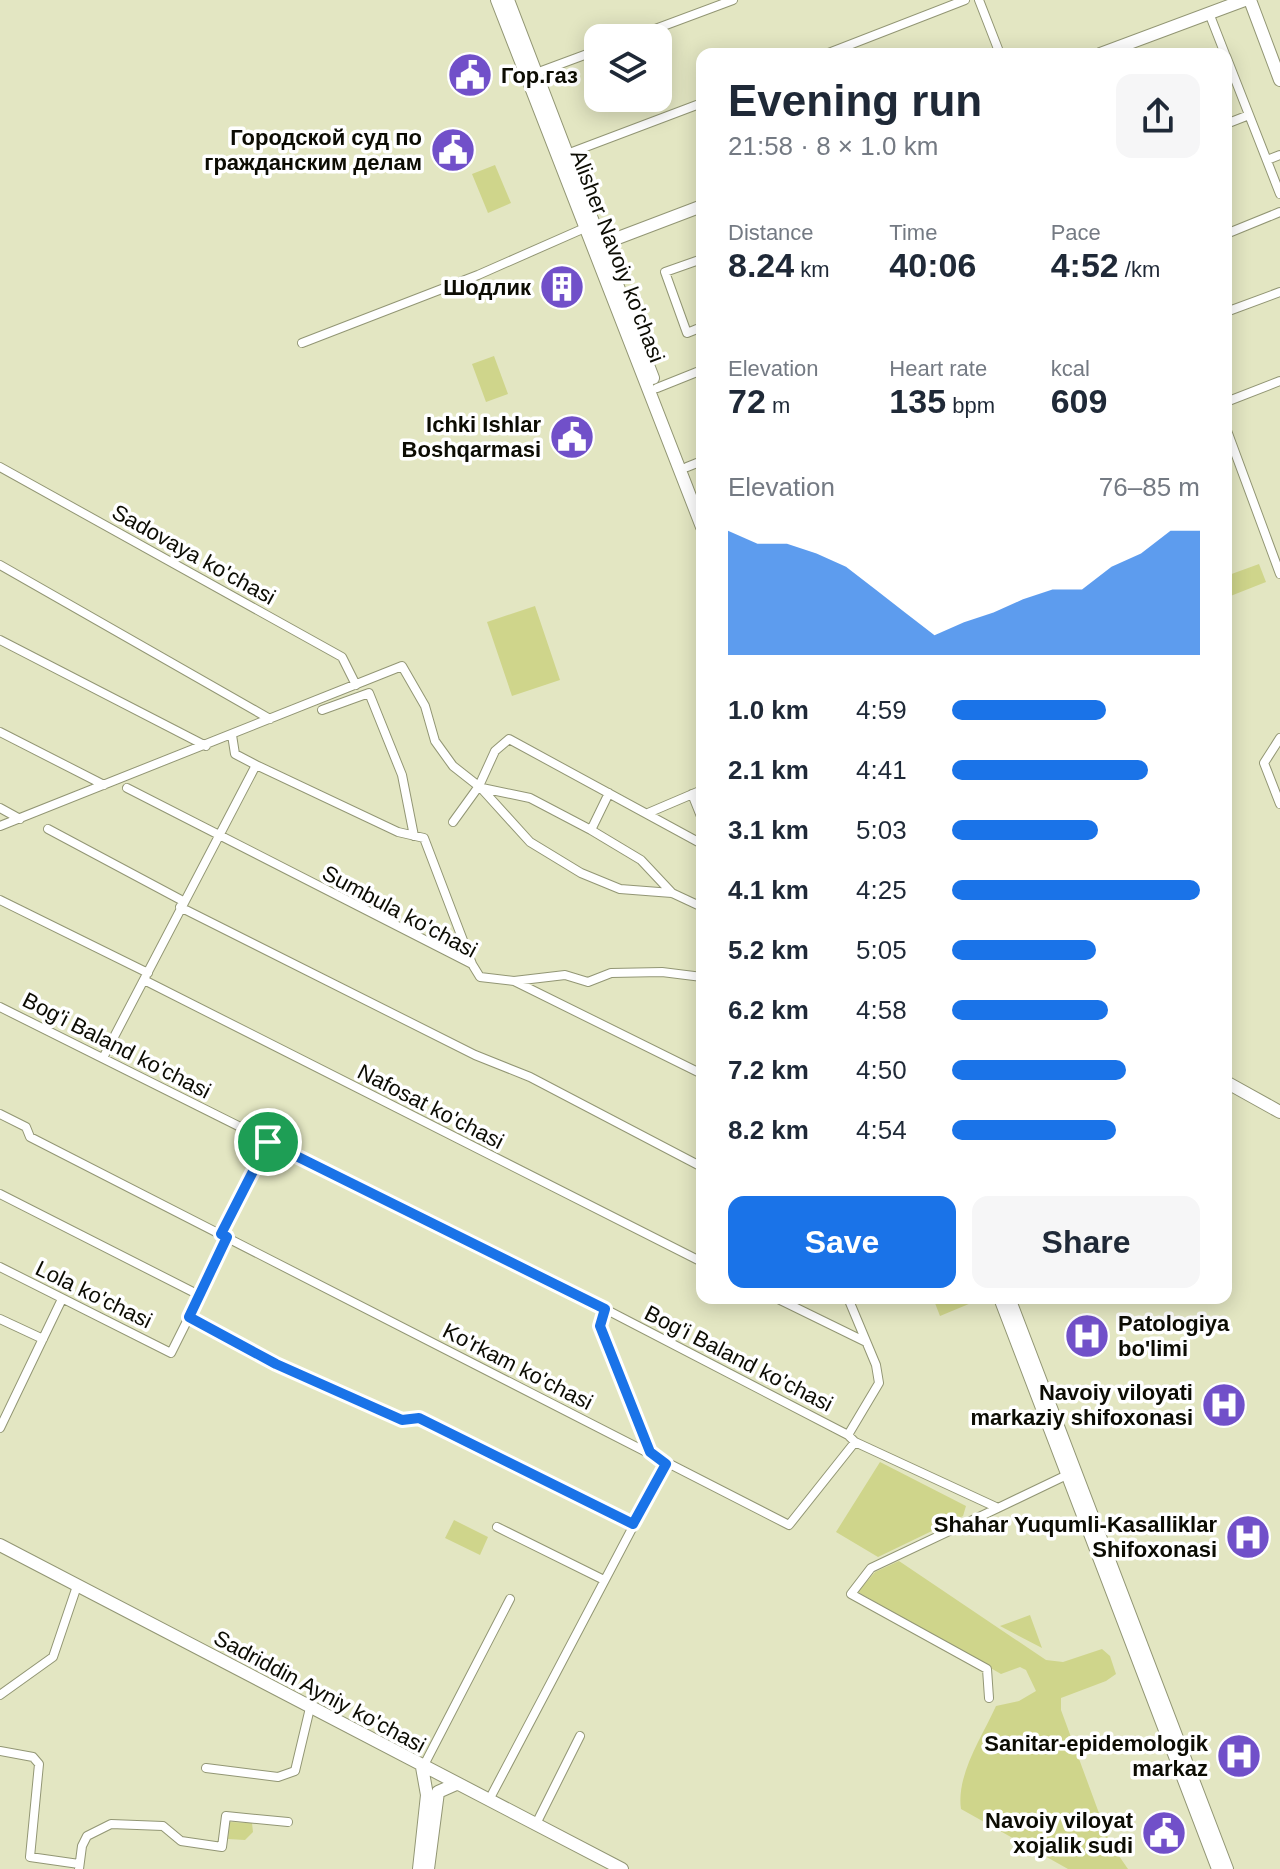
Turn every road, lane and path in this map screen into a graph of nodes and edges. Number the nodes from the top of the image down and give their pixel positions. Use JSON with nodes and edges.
{"nodes":[{"id":1,"x":497,"y":0,"type":"edge"},
{"id":2,"x":508,"y":0,"type":"edge"},
{"id":3,"x":733,"y":0,"type":"edge"},
{"id":4,"x":965,"y":0,"type":"edge"},
{"id":5,"x":979,"y":0,"type":"edge"},
{"id":6,"x":1247,"y":0,"type":"edge"},
{"id":7,"x":1209,"y":13,"type":"junction"},
{"id":8,"x":669,"y":24,"type":"edge"},
{"id":9,"x":841,"y":48,"type":"edge"},
{"id":10,"x":998,"y":48,"type":"edge"},
{"id":11,"x":1116,"y":48,"type":"edge"},
{"id":12,"x":1223,"y":48,"type":"edge"},
{"id":13,"x":584,"y":55,"type":"edge"},
{"id":14,"x":1232,"y":71,"type":"edge"},
{"id":15,"x":536,"y":73,"type":"junction"},
{"id":16,"x":1280,"y":80,"type":"edge"},
{"id":17,"x":696,"y":105,"type":"edge"},
{"id":18,"x":1249,"y":115,"type":"junction"},
{"id":19,"x":1232,"y":122,"type":"edge"},
{"id":20,"x":567,"y":154,"type":"junction"},
{"id":21,"x":1280,"y":155,"type":"edge"},
{"id":22,"x":1267,"y":160,"type":"junction"},
{"id":23,"x":1280,"y":194,"type":"edge"},
{"id":24,"x":696,"y":208,"type":"edge"},
{"id":25,"x":1280,"y":212,"type":"edge"},
{"id":26,"x":589,"y":226,"type":"junction"},
{"id":27,"x":1232,"y":232,"type":"edge"},
{"id":28,"x":602,"y":244,"type":"junction"},
{"id":29,"x":696,"y":261,"type":"edge"},
{"id":30,"x":1280,"y":292,"type":"edge"},
{"id":31,"x":1232,"y":310,"type":"edge"},
{"id":32,"x":696,"y":329,"type":"edge"},
{"id":33,"x":302,"y":343,"type":"dead end"},
{"id":34,"x":696,"y":372,"type":"edge"},
{"id":35,"x":1280,"y":381,"type":"edge"},
{"id":36,"x":657,"y":388,"type":"junction"},
{"id":37,"x":1232,"y":400,"type":"edge"},
{"id":38,"x":1232,"y":443,"type":"edge"},
{"id":39,"x":696,"y":463,"type":"edge"},
{"id":40,"x":0,"y":467,"type":"edge"},
{"id":41,"x":687,"y":467,"type":"junction"},
{"id":42,"x":696,"y":489,"type":"edge"},
{"id":43,"x":696,"y":511,"type":"edge"},
{"id":44,"x":1277,"y":559,"type":"edge"},
{"id":45,"x":0,"y":565,"type":"edge"},
{"id":46,"x":1280,"y":574,"type":"edge"},
{"id":47,"x":0,"y":640,"type":"edge"},
{"id":48,"x":356,"y":685,"type":"junction"},
{"id":49,"x":322,"y":710,"type":"dead end"},
{"id":50,"x":270,"y":719,"type":"junction"},
{"id":51,"x":0,"y":732,"type":"edge"},
{"id":52,"x":232,"y":735,"type":"junction"},
{"id":53,"x":1280,"y":738,"type":"edge"},
{"id":54,"x":206,"y":746,"type":"junction"},
{"id":55,"x":256,"y":765,"type":"junction"},
{"id":56,"x":104,"y":785,"type":"junction"},
{"id":57,"x":480,"y":787,"type":"junction"},
{"id":58,"x":127,"y":788,"type":"dead end"},
{"id":59,"x":696,"y":792,"type":"edge"},
{"id":60,"x":609,"y":793,"type":"junction"},
{"id":61,"x":692,"y":794,"type":"junction"},
{"id":62,"x":696,"y":804,"type":"edge"},
{"id":63,"x":1280,"y":804,"type":"edge"},
{"id":64,"x":0,"y":808,"type":"edge"},
{"id":65,"x":648,"y":813,"type":"junction"},
{"id":66,"x":20,"y":819,"type":"junction"},
{"id":67,"x":453,"y":822,"type":"dead end"},
{"id":68,"x":0,"y":826,"type":"edge"},
{"id":69,"x":48,"y":829,"type":"dead end"},
{"id":70,"x":591,"y":830,"type":"junction"},
{"id":71,"x":219,"y":836,"type":"junction"},
{"id":72,"x":414,"y":836,"type":"junction"},
{"id":73,"x":696,"y":841,"type":"edge"},
{"id":74,"x":672,"y":893,"type":"junction"},
{"id":75,"x":0,"y":900,"type":"edge"},
{"id":76,"x":182,"y":904,"type":"junction"},
{"id":77,"x":696,"y":904,"type":"edge"},
{"id":78,"x":472,"y":964,"type":"junction"},
{"id":79,"x":696,"y":976,"type":"edge"},
{"id":80,"x":146,"y":977,"type":"junction"},
{"id":81,"x":514,"y":981,"type":"junction"},
{"id":82,"x":0,"y":1007,"type":"edge"},
{"id":83,"x":103,"y":1058,"type":"junction"},
{"id":84,"x":696,"y":1071,"type":"edge"},
{"id":85,"x":1232,"y":1085,"type":"edge"},
{"id":86,"x":1232,"y":1093,"type":"edge"},
{"id":87,"x":1280,"y":1112,"type":"edge"},
{"id":88,"x":0,"y":1114,"type":"edge"},
{"id":89,"x":1280,"y":1120,"type":"edge"},
{"id":90,"x":268,"y":1142,"type":"junction"},
{"id":91,"x":696,"y":1164,"type":"edge"},
{"id":92,"x":0,"y":1194,"type":"edge"},
{"id":93,"x":224,"y":1236,"type":"junction"},
{"id":94,"x":696,"y":1259,"type":"edge"},
{"id":95,"x":0,"y":1267,"type":"edge"},
{"id":96,"x":199,"y":1295,"type":"junction"},
{"id":97,"x":62,"y":1299,"type":"junction"},
{"id":98,"x":788,"y":1304,"type":"edge"},
{"id":99,"x":850,"y":1304,"type":"edge"},
{"id":100,"x":1002,"y":1304,"type":"edge"},
{"id":101,"x":1011,"y":1304,"type":"edge"},
{"id":102,"x":605,"y":1309,"type":"junction"},
{"id":103,"x":189,"y":1317,"type":"junction"},
{"id":104,"x":0,"y":1319,"type":"edge"},
{"id":105,"x":43,"y":1339,"type":"junction"},
{"id":106,"x":866,"y":1342,"type":"junction"},
{"id":107,"x":0,"y":1428,"type":"edge"},
{"id":108,"x":851,"y":1438,"type":"junction"},
{"id":109,"x":650,"y":1452,"type":"junction"},
{"id":110,"x":666,"y":1464,"type":"junction"},
{"id":111,"x":1072,"y":1473,"type":"junction"},
{"id":112,"x":998,"y":1508,"type":"junction"},
{"id":113,"x":633,"y":1524,"type":"junction"},
{"id":114,"x":497,"y":1527,"type":"dead end"},
{"id":115,"x":0,"y":1545,"type":"edge"},
{"id":116,"x":602,"y":1579,"type":"junction"},
{"id":117,"x":77,"y":1586,"type":"junction"},
{"id":118,"x":510,"y":1599,"type":"dead end"},
{"id":119,"x":0,"y":1695,"type":"edge"},
{"id":120,"x":989,"y":1698,"type":"dead end"},
{"id":121,"x":310,"y":1708,"type":"junction"},
{"id":122,"x":580,"y":1736,"type":"dead end"},
{"id":123,"x":0,"y":1751,"type":"edge"},
{"id":124,"x":422,"y":1767,"type":"junction"},
{"id":125,"x":206,"y":1768,"type":"dead end"},
{"id":126,"x":456,"y":1784,"type":"junction"},
{"id":127,"x":431,"y":1797,"type":"junction"},
{"id":128,"x":489,"y":1800,"type":"junction"},
{"id":129,"x":288,"y":1822,"type":"dead end"},
{"id":130,"x":536,"y":1824,"type":"junction"},
{"id":131,"x":30,"y":1857,"type":"junction"},
{"id":132,"x":79,"y":1866,"type":"edge"},
{"id":133,"x":29,"y":1869,"type":"edge"},
{"id":134,"x":419,"y":1869,"type":"edge"},
{"id":135,"x":428,"y":1869,"type":"edge"},
{"id":136,"x":622,"y":1869,"type":"edge"},
{"id":137,"x":1218,"y":1869,"type":"edge"},
{"id":138,"x":1227,"y":1869,"type":"edge"}],
"edges":[{"from":1,"to":26,"type":"main road","name":"Alisher Navoiy ko'chasi"},
{"from":2,"to":15,"type":"main road","name":"Alisher Navoiy ko'chasi"},
{"from":3,"to":8,"type":"street"},
{"from":4,"to":9,"type":"street"},
{"from":5,"to":10,"type":"street"},
{"from":6,"to":7,"type":"main road"},
{"from":6,"to":16,"type":"main road"},
{"from":7,"to":11,"type":"main road"},
{"from":7,"to":12,"type":"street"},
{"from":13,"to":15,"type":"street"},
{"from":14,"to":18,"type":"street"},
{"from":15,"to":20,"type":"main road","name":"Alisher Navoiy ko'chasi"},
{"from":17,"to":20,"type":"street"},
{"from":18,"to":19,"type":"street"},
{"from":18,"to":22,"type":"street"},
{"from":20,"to":26,"type":"main road","name":"Alisher Navoiy ko'chasi"},
{"from":21,"to":22,"type":"street"},
{"from":22,"to":23,"type":"street"},
{"from":24,"to":28,"type":"main road"},
{"from":25,"to":27,"type":"street"},
{"from":26,"to":28,"type":"main road","name":"Alisher Navoiy ko'chasi"},
{"from":26,"to":33,"type":"street"},
{"from":26,"to":43,"type":"main road","name":"Alisher Navoiy ko'chasi"},
{"from":28,"to":36,"type":"main road","name":"Alisher Navoiy ko'chasi"},
{"from":29,"to":32,"type":"street"},
{"from":30,"to":31,"type":"street"},
{"from":34,"to":36,"type":"street"},
{"from":35,"to":37,"type":"street"},
{"from":36,"to":41,"type":"main road","name":"Alisher Navoiy ko'chasi"},
{"from":38,"to":44,"type":"street"},
{"from":39,"to":41,"type":"street"},
{"from":40,"to":48,"type":"street","name":"Sadovaya ko'chasi"},
{"from":41,"to":42,"type":"main road","name":"Alisher Navoiy ko'chasi"},
{"from":44,"to":46,"type":"street"},
{"from":45,"to":50,"type":"street"},
{"from":47,"to":54,"type":"street"},
{"from":48,"to":50,"type":"street"},
{"from":48,"to":57,"type":"street"},
{"from":49,"to":72,"type":"street"},
{"from":50,"to":52,"type":"street"},
{"from":51,"to":56,"type":"street"},
{"from":52,"to":54,"type":"street"},
{"from":52,"to":55,"type":"street"},
{"from":53,"to":63,"type":"street"},
{"from":54,"to":56,"type":"street"},
{"from":55,"to":71,"type":"street"},
{"from":55,"to":72,"type":"street"},
{"from":56,"to":66,"type":"street"},
{"from":57,"to":60,"type":"street"},
{"from":57,"to":67,"type":"street"},
{"from":57,"to":70,"type":"street"},
{"from":57,"to":74,"type":"street"},
{"from":58,"to":71,"type":"street","name":"Sumbula ko'chasi"},
{"from":59,"to":61,"type":"street"},
{"from":60,"to":65,"type":"street"},
{"from":60,"to":70,"type":"street"},
{"from":61,"to":62,"type":"street"},
{"from":61,"to":65,"type":"street"},
{"from":64,"to":66,"type":"street"},
{"from":65,"to":73,"type":"street"},
{"from":66,"to":68,"type":"street"},
{"from":69,"to":76,"type":"street"},
{"from":70,"to":74,"type":"street"},
{"from":71,"to":76,"type":"street"},
{"from":71,"to":78,"type":"street","name":"Sumbula ko'chasi"},
{"from":72,"to":78,"type":"street"},
{"from":74,"to":77,"type":"street"},
{"from":75,"to":80,"type":"street","name":"Nafosat ko'chasi"},
{"from":76,"to":80,"type":"street"},
{"from":76,"to":91,"type":"street"},
{"from":78,"to":81,"type":"street","name":"Sumbula ko'chasi"},
{"from":79,"to":81,"type":"street"},
{"from":80,"to":83,"type":"street"},
{"from":80,"to":94,"type":"street","name":"Nafosat ko'chasi"},
{"from":81,"to":84,"type":"street","name":"Sumbula ko'chasi"},
{"from":82,"to":83,"type":"street","name":"Bog'i Baland ko'chasi"},
{"from":83,"to":90,"type":"street","name":"Bog'i Baland ko'chasi"},
{"from":85,"to":87,"type":"main road"},
{"from":86,"to":89,"type":"main road"},
{"from":88,"to":93,"type":"street","name":"Ko'rkam ko'chasi"},
{"from":90,"to":93,"type":"street"},
{"from":90,"to":102,"type":"street","name":"Bog'i Baland ko'chasi"},
{"from":92,"to":96,"type":"street"},
{"from":93,"to":96,"type":"street"},
{"from":93,"to":109,"type":"street","name":"Ko'rkam ko'chasi"},
{"from":95,"to":97,"type":"street","name":"Lola ko'chasi"},
{"from":96,"to":103,"type":"street"},
{"from":97,"to":103,"type":"street","name":"Lola ko'chasi"},
{"from":97,"to":105,"type":"street"},
{"from":98,"to":106,"type":"street"},
{"from":99,"to":106,"type":"street"},
{"from":100,"to":111,"type":"main road"},
{"from":101,"to":111,"type":"main road"},
{"from":102,"to":108,"type":"street","name":"Bog'i Baland ko'chasi"},
{"from":102,"to":109,"type":"street"},
{"from":103,"to":113,"type":"street"},
{"from":104,"to":105,"type":"street"},
{"from":105,"to":107,"type":"street"},
{"from":106,"to":108,"type":"street"},
{"from":108,"to":110,"type":"street","name":"Ko'rkam ko'chasi"},
{"from":108,"to":112,"type":"street","name":"Bog'i Baland ko'chasi"},
{"from":109,"to":110,"type":"street","name":"Ko'rkam ko'chasi"},
{"from":110,"to":113,"type":"street"},
{"from":111,"to":112,"type":"street"},
{"from":111,"to":137,"type":"main road"},
{"from":111,"to":138,"type":"main road"},
{"from":112,"to":120,"type":"street"},
{"from":113,"to":116,"type":"street"},
{"from":114,"to":116,"type":"street"},
{"from":115,"to":117,"type":"main road","name":"Sadriddin Ayniy ko'chasi"},
{"from":116,"to":128,"type":"street"},
{"from":117,"to":119,"type":"street"},
{"from":117,"to":121,"type":"main road","name":"Sadriddin Ayniy ko'chasi"},
{"from":118,"to":124,"type":"street"},
{"from":121,"to":124,"type":"main road","name":"Sadriddin Ayniy ko'chasi"},
{"from":121,"to":125,"type":"street"},
{"from":122,"to":130,"type":"street"},
{"from":123,"to":131,"type":"street"},
{"from":124,"to":126,"type":"main road","name":"Sadriddin Ayniy ko'chasi"},
{"from":124,"to":127,"type":"main road"},
{"from":126,"to":127,"type":"main road"},
{"from":126,"to":128,"type":"main road","name":"Sadriddin Ayniy ko'chasi"},
{"from":127,"to":134,"type":"main road"},
{"from":127,"to":135,"type":"main road"},
{"from":128,"to":130,"type":"main road","name":"Sadriddin Ayniy ko'chasi"},
{"from":129,"to":132,"type":"street"},
{"from":130,"to":136,"type":"main road","name":"Sadriddin Ayniy ko'chasi"},
{"from":131,"to":132,"type":"street"},
{"from":131,"to":133,"type":"street"}]}
